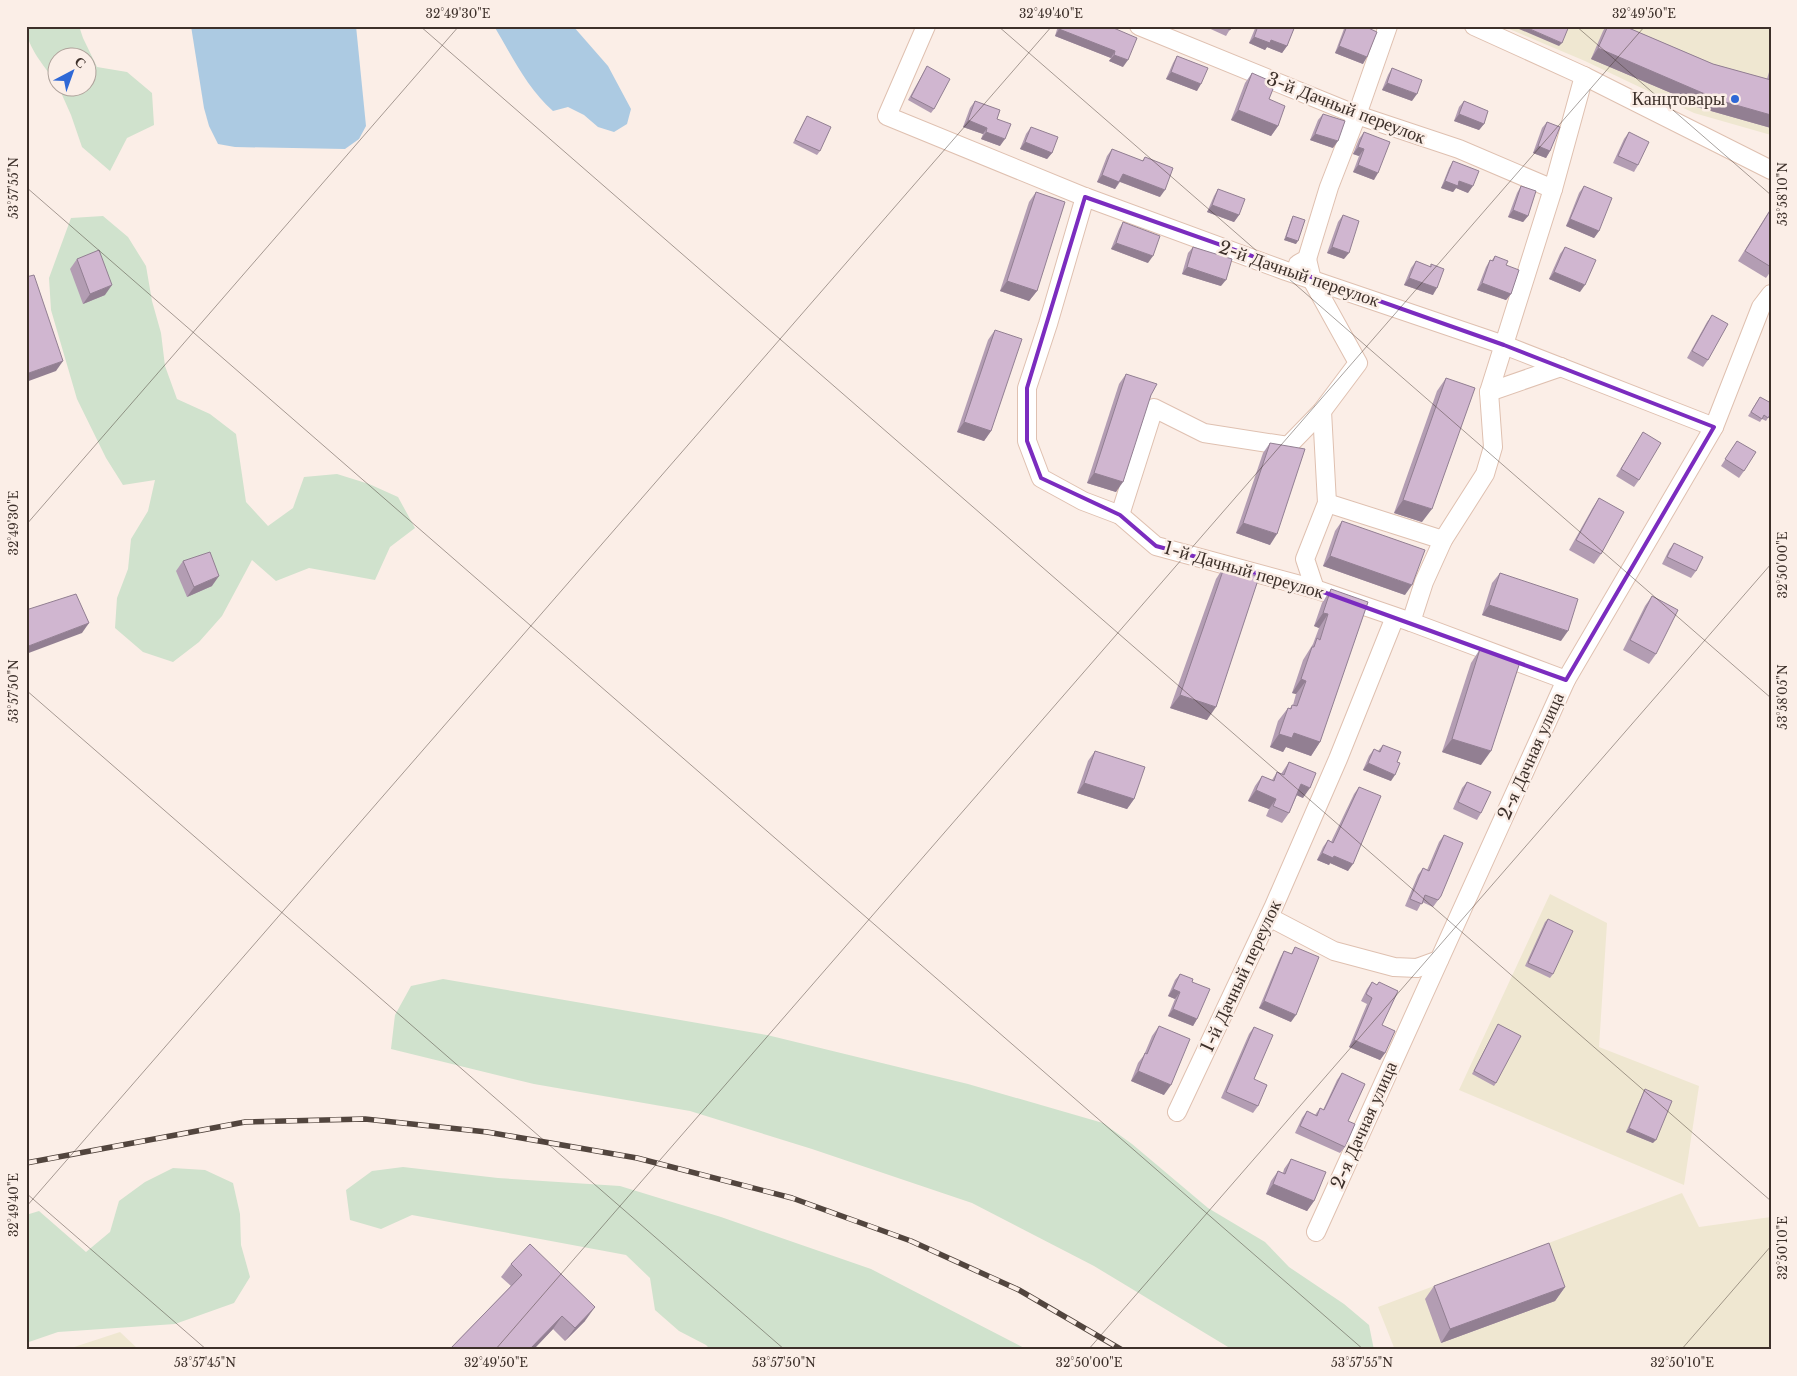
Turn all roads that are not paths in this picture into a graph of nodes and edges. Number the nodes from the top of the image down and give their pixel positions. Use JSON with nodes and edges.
{"nodes":[{"id":1,"x":926,"y":26,"type":"edge"},
{"id":2,"x":1139,"y":26,"type":"edge"},
{"id":3,"x":1388,"y":26,"type":"edge"},
{"id":4,"x":1474,"y":26,"type":"edge"},
{"id":5,"x":1584,"y":76,"type":"junction"},
{"id":6,"x":1357,"y":115,"type":"junction"},
{"id":7,"x":1771,"y":170,"type":"edge"},
{"id":8,"x":1553,"y":189,"type":"junction"},
{"id":9,"x":1085,"y":197,"type":"junction"},
{"id":10,"x":1307,"y":259,"type":"junction"},
{"id":11,"x":1286,"y":271,"type":"junction"},
{"id":12,"x":1312,"y":280,"type":"junction"},
{"id":13,"x":1771,"y":294,"type":"edge"},
{"id":14,"x":1504,"y":346,"type":"junction"},
{"id":15,"x":1561,"y":367,"type":"junction"},
{"id":16,"x":1489,"y":392,"type":"junction"},
{"id":17,"x":1322,"y":412,"type":"junction"},
{"id":18,"x":1714,"y":427,"type":"junction"},
{"id":19,"x":1327,"y":503,"type":"junction"},
{"id":20,"x":1120,"y":515,"type":"junction"},
{"id":21,"x":1442,"y":540,"type":"junction"},
{"id":22,"x":1315,"y":589,"type":"junction"},
{"id":23,"x":1403,"y":620,"type":"junction"},
{"id":24,"x":1566,"y":680,"type":"junction"},
{"id":25,"x":1269,"y":917,"type":"junction"},
{"id":26,"x":1439,"y":960,"type":"junction"},
{"id":27,"x":1177,"y":1112,"type":"dead end"},
{"id":28,"x":1316,"y":1232,"type":"dead end"}],
"edges":[{"from":1,"to":9,"type":"street","name":"2-й Дачный переулок"},
{"from":2,"to":6,"type":"street","name":"3-й Дачный переулок"},
{"from":3,"to":6,"type":"street"},
{"from":4,"to":5,"type":"street"},
{"from":5,"to":7,"type":"street"},
{"from":5,"to":8,"type":"street"},
{"from":6,"to":8,"type":"street","name":"3-й Дачный переулок"},
{"from":6,"to":10,"type":"street"},
{"from":8,"to":14,"type":"street"},
{"from":9,"to":11,"type":"street","name":"2-й Дачный переулок"},
{"from":9,"to":20,"type":"street","name":"1-й Дачный переулок"},
{"from":10,"to":11,"type":"street"},
{"from":10,"to":12,"type":"street"},
{"from":11,"to":12,"type":"street","name":"2-й Дачный переулок"},
{"from":12,"to":14,"type":"street","name":"2-й Дачный переулок"},
{"from":12,"to":17,"type":"street"},
{"from":13,"to":18,"type":"street","name":"2-я Дачная улица"},
{"from":14,"to":15,"type":"street","name":"2-й Дачный переулок"},
{"from":14,"to":16,"type":"street"},
{"from":15,"to":16,"type":"street"},
{"from":15,"to":18,"type":"street","name":"2-й Дачный переулок"},
{"from":16,"to":21,"type":"street"},
{"from":17,"to":19,"type":"street"},
{"from":17,"to":20,"type":"street"},
{"from":18,"to":24,"type":"street","name":"2-я Дачная улица"},
{"from":19,"to":21,"type":"street"},
{"from":19,"to":22,"type":"street"},
{"from":20,"to":22,"type":"street","name":"1-й Дачный переулок"},
{"from":21,"to":23,"type":"street"},
{"from":22,"to":23,"type":"street","name":"1-й Дачный переулок"},
{"from":23,"to":24,"type":"street","name":"1-й Дачный переулок"},
{"from":23,"to":25,"type":"street","name":"1-й Дачный переулок"},
{"from":24,"to":26,"type":"street","name":"2-я Дачная улица"},
{"from":25,"to":26,"type":"street"},
{"from":25,"to":27,"type":"street","name":"1-й Дачный переулок"},
{"from":26,"to":28,"type":"street","name":"2-я Дачная улица"}]}
